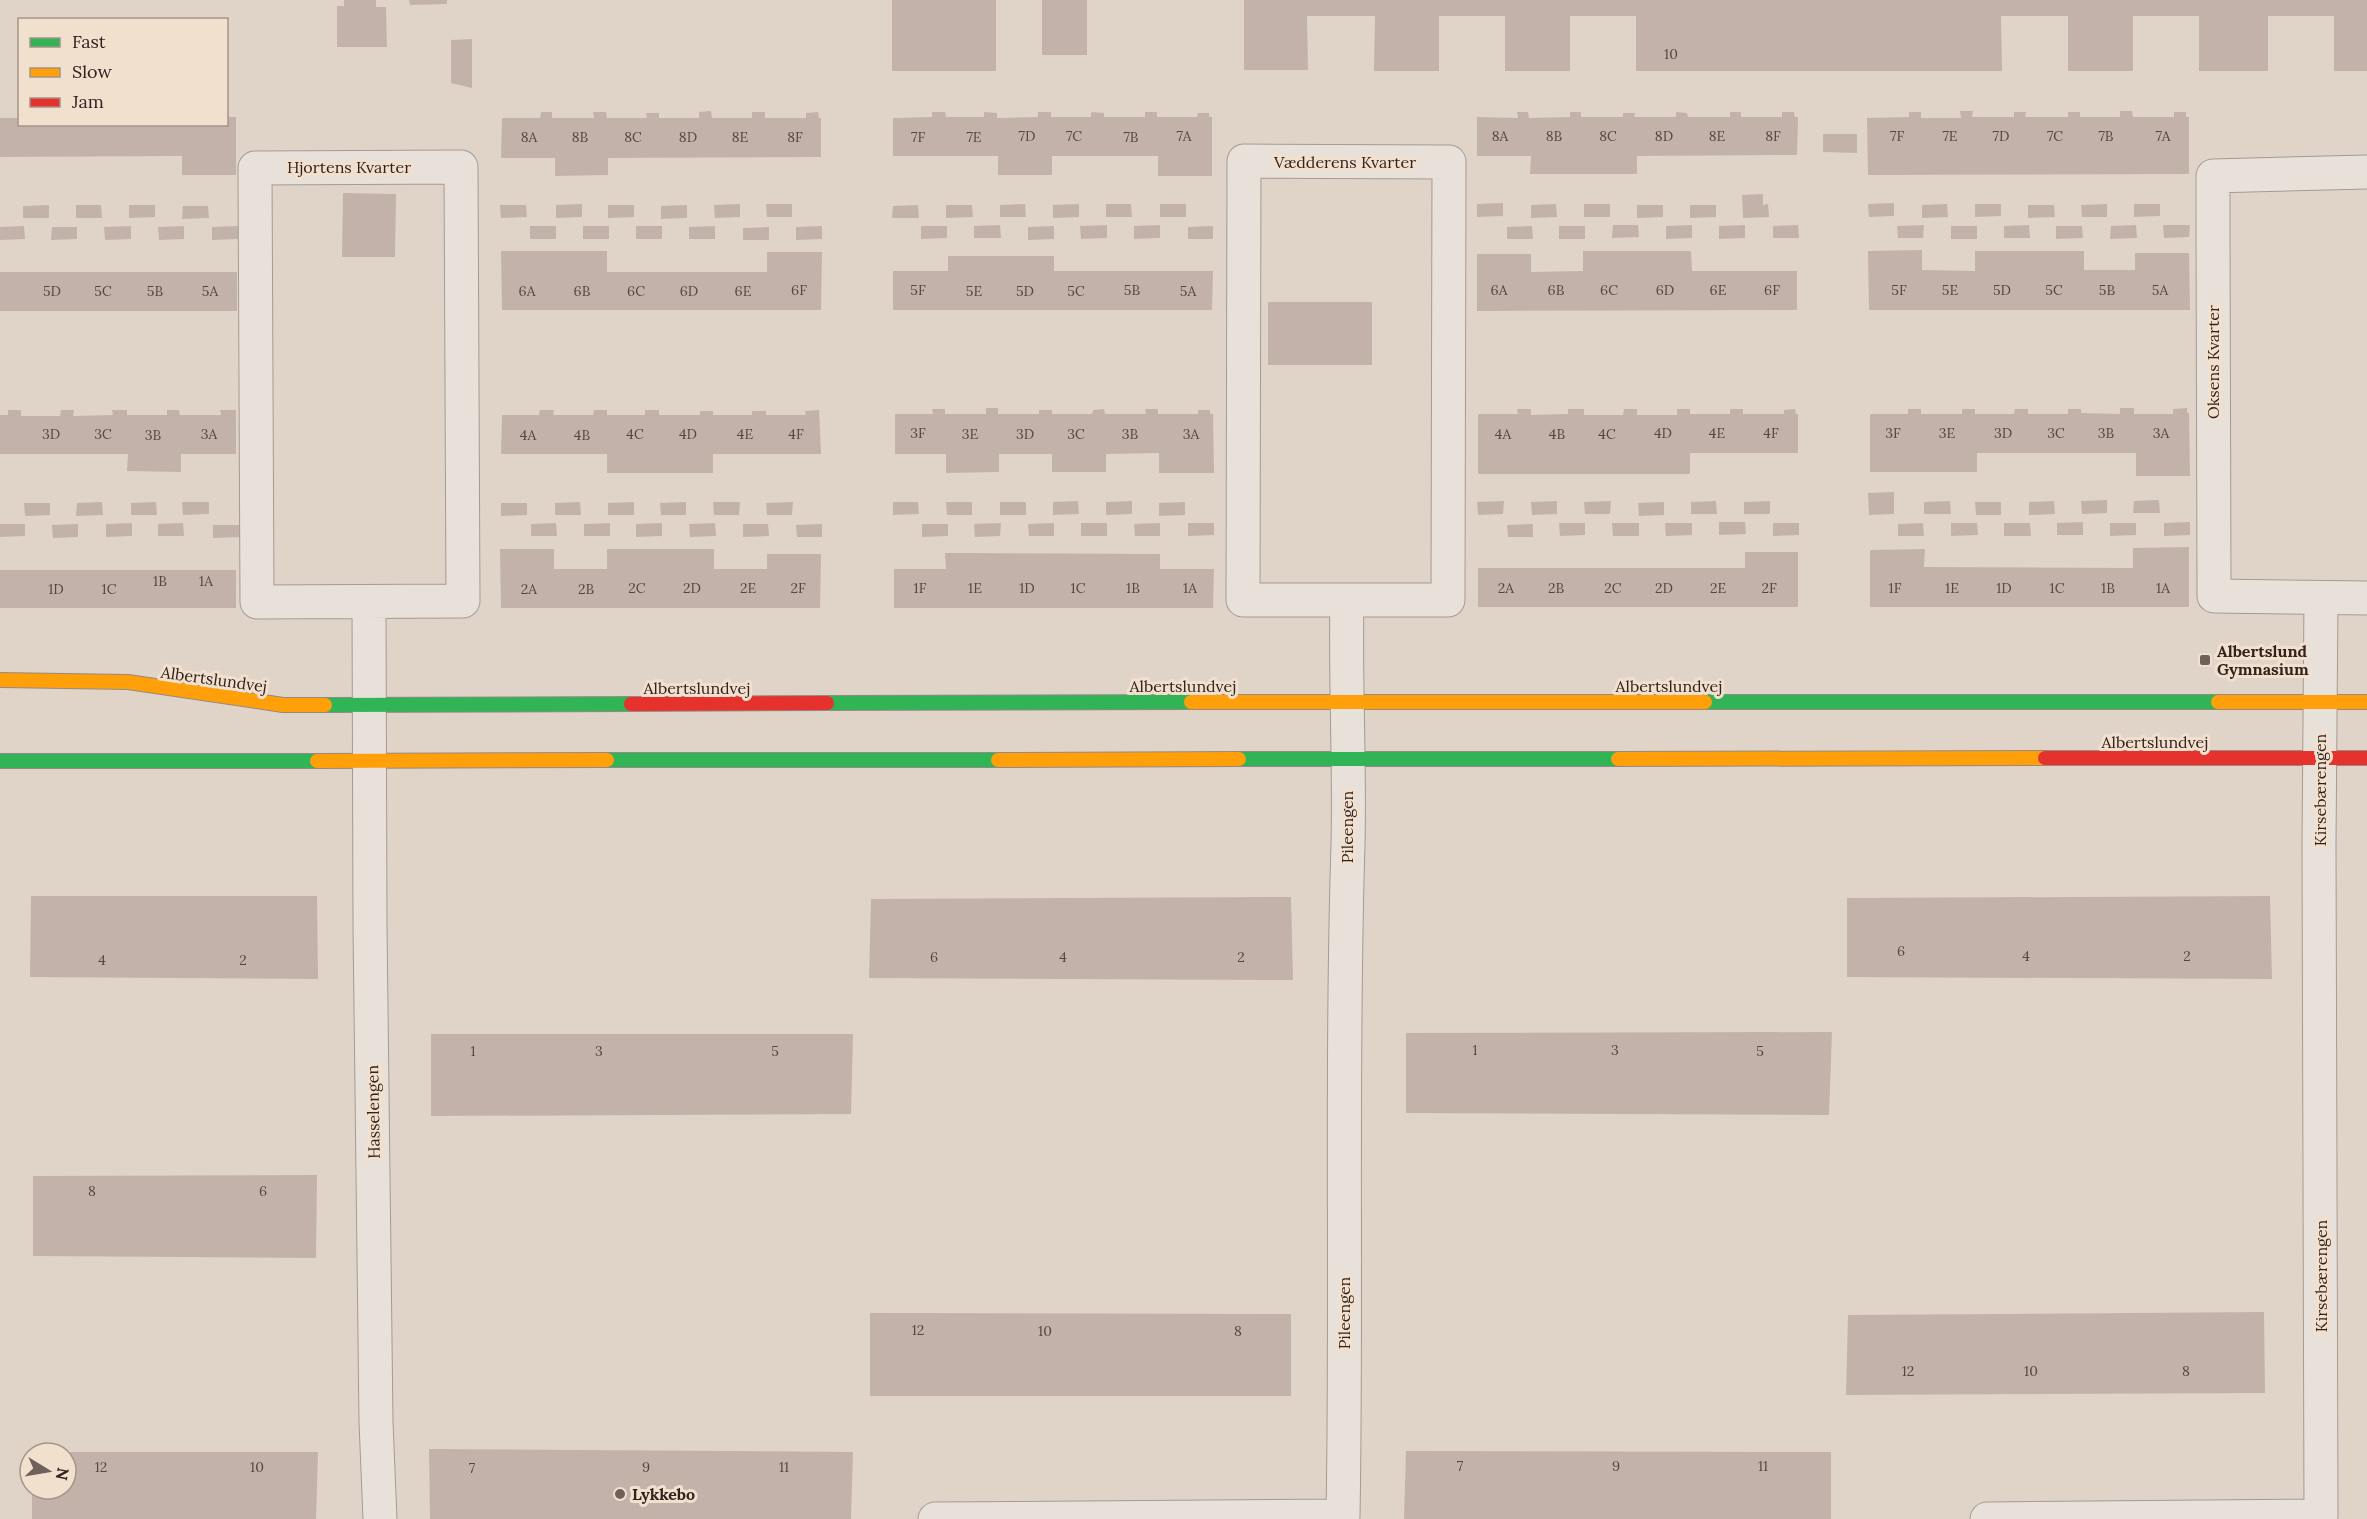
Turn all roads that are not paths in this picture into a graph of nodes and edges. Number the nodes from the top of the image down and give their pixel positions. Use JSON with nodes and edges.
{"nodes":[{"id":1,"x":2367,"y":172,"type":"edge"},
{"id":2,"x":2367,"y":598,"type":"edge"},
{"id":3,"x":2321,"y":599,"type":"junction"},
{"id":4,"x":1347,"y":600,"type":"junction"},
{"id":5,"x":369,"y":602,"type":"junction"},
{"id":6,"x":0,"y":681,"type":"edge"},
{"id":7,"x":1346,"y":702,"type":"junction"},
{"id":8,"x":2320,"y":702,"type":"junction"},
{"id":9,"x":2367,"y":702,"type":"edge"},
{"id":10,"x":369,"y":704,"type":"junction"},
{"id":11,"x":2320,"y":758,"type":"junction"},
{"id":12,"x":2367,"y":758,"type":"edge"},
{"id":13,"x":1346,"y":759,"type":"junction"},
{"id":14,"x":369,"y":760,"type":"junction"},
{"id":15,"x":0,"y":761,"type":"edge"},
{"id":16,"x":380,"y":1519,"type":"edge"},
{"id":17,"x":934,"y":1519,"type":"edge"},
{"id":18,"x":1987,"y":1519,"type":"edge"}],
"edges":[{"from":1,"to":3,"type":"street","name":"Oksens Kvarter"},
{"from":2,"to":3,"type":"street","name":"Oksens Kvarter"},
{"from":3,"to":8,"type":"street"},
{"from":4,"to":4,"type":"street","name":"Vædderens Kvarter"},
{"from":4,"to":7,"type":"street"},
{"from":5,"to":5,"type":"street","name":"Hjortens Kvarter"},
{"from":5,"to":10,"type":"street"},
{"from":6,"to":10,"type":"street","name":"Albertslundvej"},
{"from":7,"to":8,"type":"street","name":"Albertslundvej"},
{"from":7,"to":10,"type":"street","name":"Albertslundvej"},
{"from":7,"to":13,"type":"street","name":"Pileengen"},
{"from":8,"to":9,"type":"street","name":"Albertslundvej"},
{"from":8,"to":11,"type":"street","name":"Kirsebærengen"},
{"from":10,"to":14,"type":"street","name":"Hasselengen"},
{"from":11,"to":12,"type":"street","name":"Albertslundvej"},
{"from":11,"to":13,"type":"street","name":"Albertslundvej"},
{"from":11,"to":18,"type":"street","name":"Kirsebærengen"},
{"from":13,"to":14,"type":"street","name":"Albertslundvej"},
{"from":13,"to":17,"type":"street","name":"Pileengen"},
{"from":14,"to":15,"type":"street","name":"Albertslundvej"},
{"from":14,"to":16,"type":"street","name":"Hasselengen"}]}
